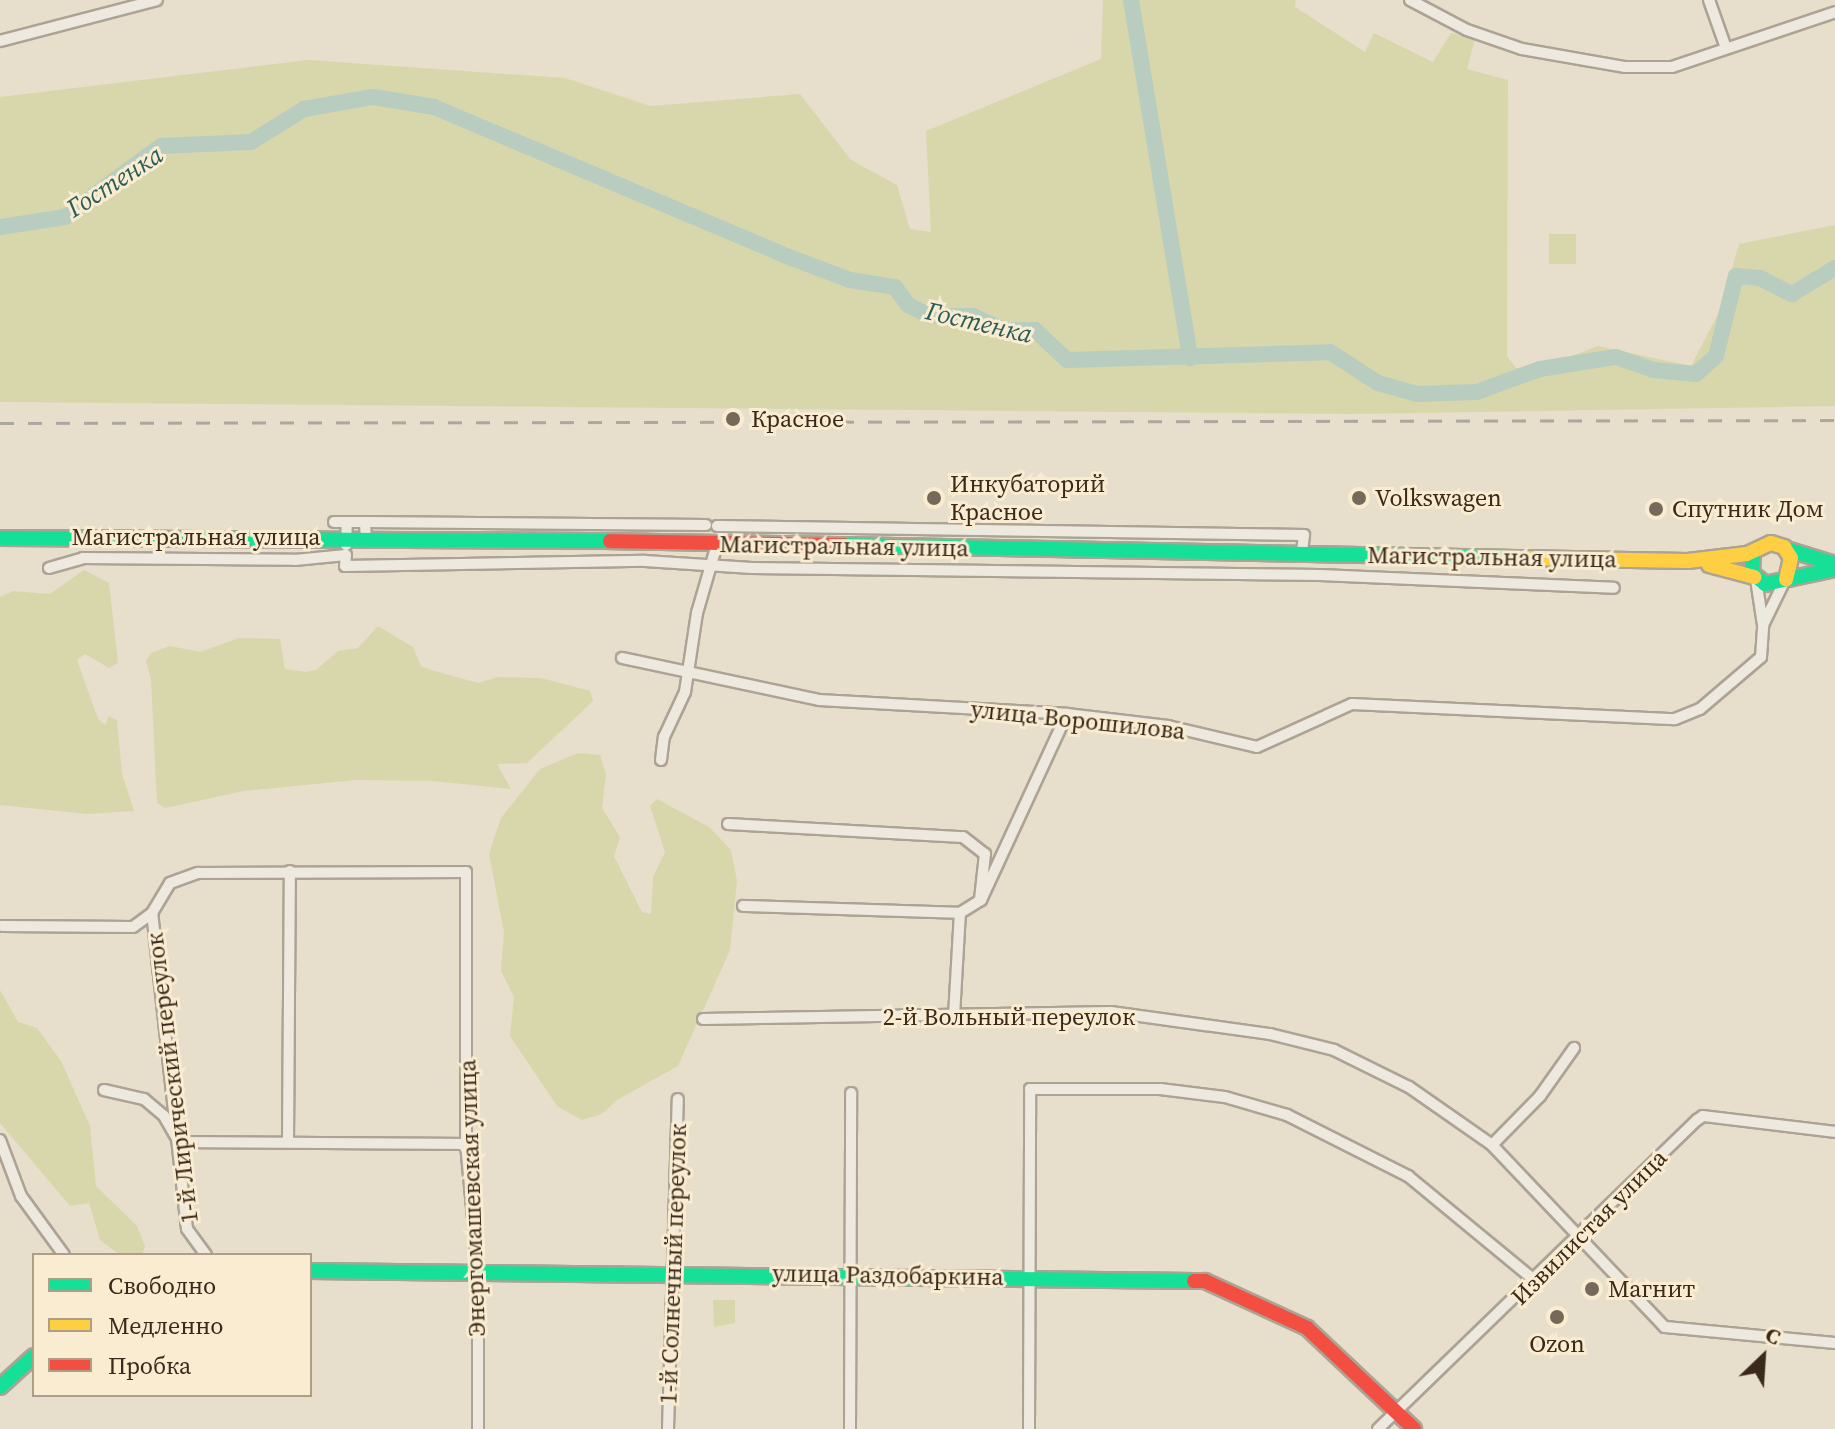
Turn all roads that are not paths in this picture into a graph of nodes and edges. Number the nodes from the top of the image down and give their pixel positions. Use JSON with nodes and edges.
{"nodes":[{"id":1,"x":157,"y":0,"type":"edge"},
{"id":2,"x":1410,"y":0,"type":"edge"},
{"id":3,"x":1709,"y":0,"type":"edge"},
{"id":4,"x":1835,"y":12,"type":"edge"},
{"id":5,"x":0,"y":41,"type":"edge"},
{"id":6,"x":1726,"y":48,"type":"junction"},
{"id":7,"x":334,"y":522,"type":"dead end"},
{"id":8,"x":365,"y":522,"type":"junction"},
{"id":9,"x":347,"y":530,"type":"junction"},
{"id":10,"x":0,"y":538,"type":"edge"},
{"id":11,"x":366,"y":538,"type":"junction"},
{"id":12,"x":717,"y":544,"type":"junction"},
{"id":13,"x":1786,"y":549,"type":"junction"},
{"id":14,"x":1302,"y":552,"type":"junction"},
{"id":15,"x":1753,"y":553,"type":"junction"},
{"id":16,"x":346,"y":555,"type":"junction"},
{"id":17,"x":1688,"y":561,"type":"junction"},
{"id":18,"x":711,"y":563,"type":"junction"},
{"id":19,"x":1835,"y":566,"type":"edge"},
{"id":20,"x":49,"y":568,"type":"dead end"},
{"id":21,"x":1755,"y":578,"type":"junction"},
{"id":22,"x":1785,"y":580,"type":"junction"},
{"id":23,"x":1614,"y":588,"type":"dead end"},
{"id":24,"x":1763,"y":625,"type":"junction"},
{"id":25,"x":622,"y":658,"type":"dead end"},
{"id":26,"x":690,"y":673,"type":"junction"},
{"id":27,"x":1067,"y":714,"type":"junction"},
{"id":28,"x":661,"y":760,"type":"dead end"},
{"id":29,"x":728,"y":824,"type":"dead end"},
{"id":30,"x":290,"y":871,"type":"junction"},
{"id":31,"x":981,"y":900,"type":"junction"},
{"id":32,"x":743,"y":906,"type":"dead end"},
{"id":33,"x":152,"y":913,"type":"junction"},
{"id":34,"x":960,"y":913,"type":"junction"},
{"id":35,"x":2,"y":926,"type":"edge"},
{"id":36,"x":954,"y":1016,"type":"junction"},
{"id":37,"x":703,"y":1019,"type":"dead end"},
{"id":38,"x":1574,"y":1048,"type":"dead end"},
{"id":39,"x":104,"y":1090,"type":"dead end"},
{"id":40,"x":851,"y":1093,"type":"dead end"},
{"id":41,"x":678,"y":1099,"type":"dead end"},
{"id":42,"x":1835,"y":1132,"type":"edge"},
{"id":43,"x":0,"y":1140,"type":"edge"},
{"id":44,"x":288,"y":1140,"type":"junction"},
{"id":45,"x":179,"y":1142,"type":"junction"},
{"id":46,"x":466,"y":1144,"type":"junction"},
{"id":47,"x":1492,"y":1145,"type":"junction"},
{"id":48,"x":1580,"y":1238,"type":"junction"},
{"id":49,"x":63,"y":1253,"type":"edge"},
{"id":50,"x":205,"y":1253,"type":"edge"},
{"id":51,"x":312,"y":1271,"type":"edge"},
{"id":52,"x":478,"y":1272,"type":"junction"},
{"id":53,"x":669,"y":1273,"type":"junction"},
{"id":54,"x":849,"y":1274,"type":"junction"},
{"id":55,"x":1030,"y":1276,"type":"junction"},
{"id":56,"x":1534,"y":1280,"type":"junction"},
{"id":57,"x":1835,"y":1343,"type":"edge"},
{"id":58,"x":32,"y":1358,"type":"edge"},
{"id":59,"x":0,"y":1387,"type":"edge"},
{"id":60,"x":1398,"y":1413,"type":"junction"},
{"id":61,"x":478,"y":1429,"type":"edge"},
{"id":62,"x":668,"y":1429,"type":"edge"},
{"id":63,"x":850,"y":1429,"type":"edge"},
{"id":64,"x":1029,"y":1429,"type":"edge"},
{"id":65,"x":1378,"y":1429,"type":"edge"},
{"id":66,"x":1414,"y":1429,"type":"edge"}],
"edges":[{"from":1,"to":5,"type":"street"},
{"from":2,"to":6,"type":"street"},
{"from":3,"to":6,"type":"street"},
{"from":4,"to":6,"type":"street"},
{"from":7,"to":9,"type":"street"},
{"from":8,"to":9,"type":"street"},
{"from":8,"to":11,"type":"street"},
{"from":8,"to":14,"type":"street"},
{"from":9,"to":10,"type":"main road","name":"Магистральная улица"},
{"from":9,"to":11,"type":"main road","name":"Магистральная улица"},
{"from":9,"to":16,"type":"street"},
{"from":11,"to":12,"type":"main road","name":"Магистральная улица"},
{"from":12,"to":14,"type":"main road","name":"Магистральная улица"},
{"from":12,"to":18,"type":"street"},
{"from":13,"to":15,"type":"main road","name":"Магистральная улица"},
{"from":13,"to":19,"type":"main road","name":"Магистральная улица"},
{"from":13,"to":22,"type":"main road"},
{"from":14,"to":17,"type":"main road","name":"Магистральная улица"},
{"from":15,"to":17,"type":"main road","name":"Магистральная улица"},
{"from":15,"to":21,"type":"main road"},
{"from":16,"to":18,"type":"street"},
{"from":16,"to":20,"type":"street"},
{"from":17,"to":21,"type":"main road","name":"Магистральная улица"},
{"from":18,"to":23,"type":"street"},
{"from":18,"to":26,"type":"street"},
{"from":19,"to":22,"type":"main road","name":"Магистральная улица"},
{"from":21,"to":22,"type":"main road","name":"Магистральная улица"},
{"from":21,"to":24,"type":"street"},
{"from":22,"to":24,"type":"street"},
{"from":24,"to":27,"type":"street","name":"улица Ворошилова"},
{"from":25,"to":26,"type":"street","name":"улица Ворошилова"},
{"from":26,"to":27,"type":"street","name":"улица Ворошилова"},
{"from":26,"to":28,"type":"street"},
{"from":27,"to":31,"type":"street"},
{"from":29,"to":31,"type":"street"},
{"from":30,"to":33,"type":"street","name":"1-й Лирический переулок"},
{"from":30,"to":44,"type":"street"},
{"from":30,"to":46,"type":"street","name":"Энергомашевская улица"},
{"from":31,"to":34,"type":"street"},
{"from":32,"to":34,"type":"street"},
{"from":33,"to":35,"type":"street"},
{"from":33,"to":45,"type":"street","name":"1-й Лирический переулок"},
{"from":34,"to":36,"type":"street"},
{"from":36,"to":37,"type":"street","name":"2-й Вольный переулок"},
{"from":36,"to":47,"type":"street","name":"2-й Вольный переулок"},
{"from":38,"to":47,"type":"street"},
{"from":39,"to":45,"type":"street"},
{"from":40,"to":54,"type":"street"},
{"from":41,"to":53,"type":"street","name":"1-й Солнечный переулок"},
{"from":42,"to":48,"type":"street","name":"Извилистая улица"},
{"from":43,"to":49,"type":"street"},
{"from":44,"to":45,"type":"street"},
{"from":44,"to":46,"type":"street"},
{"from":45,"to":50,"type":"street","name":"1-й Лирический переулок"},
{"from":46,"to":52,"type":"street","name":"Энергомашевская улица"},
{"from":47,"to":48,"type":"street","name":"2-й Вольный переулок"},
{"from":48,"to":56,"type":"street","name":"Извилистая улица"},
{"from":48,"to":57,"type":"street","name":"2-й Вольный переулок"},
{"from":51,"to":52,"type":"main road","name":"улица Раздобаркина"},
{"from":52,"to":53,"type":"main road","name":"улица Раздобаркина"},
{"from":52,"to":61,"type":"street","name":"Энергомашевская улица"},
{"from":53,"to":54,"type":"main road","name":"улица Раздобаркина"},
{"from":53,"to":62,"type":"street","name":"1-й Солнечный переулок"},
{"from":54,"to":55,"type":"main road","name":"улица Раздобаркина"},
{"from":54,"to":63,"type":"street"},
{"from":55,"to":56,"type":"street"},
{"from":55,"to":60,"type":"main road","name":"улица Раздобаркина"},
{"from":55,"to":64,"type":"street"},
{"from":56,"to":60,"type":"street","name":"Извилистая улица"},
{"from":58,"to":59,"type":"main road"},
{"from":60,"to":65,"type":"street","name":"Извилистая улица"},
{"from":60,"to":66,"type":"main road","name":"улица Раздобаркина"}]}
